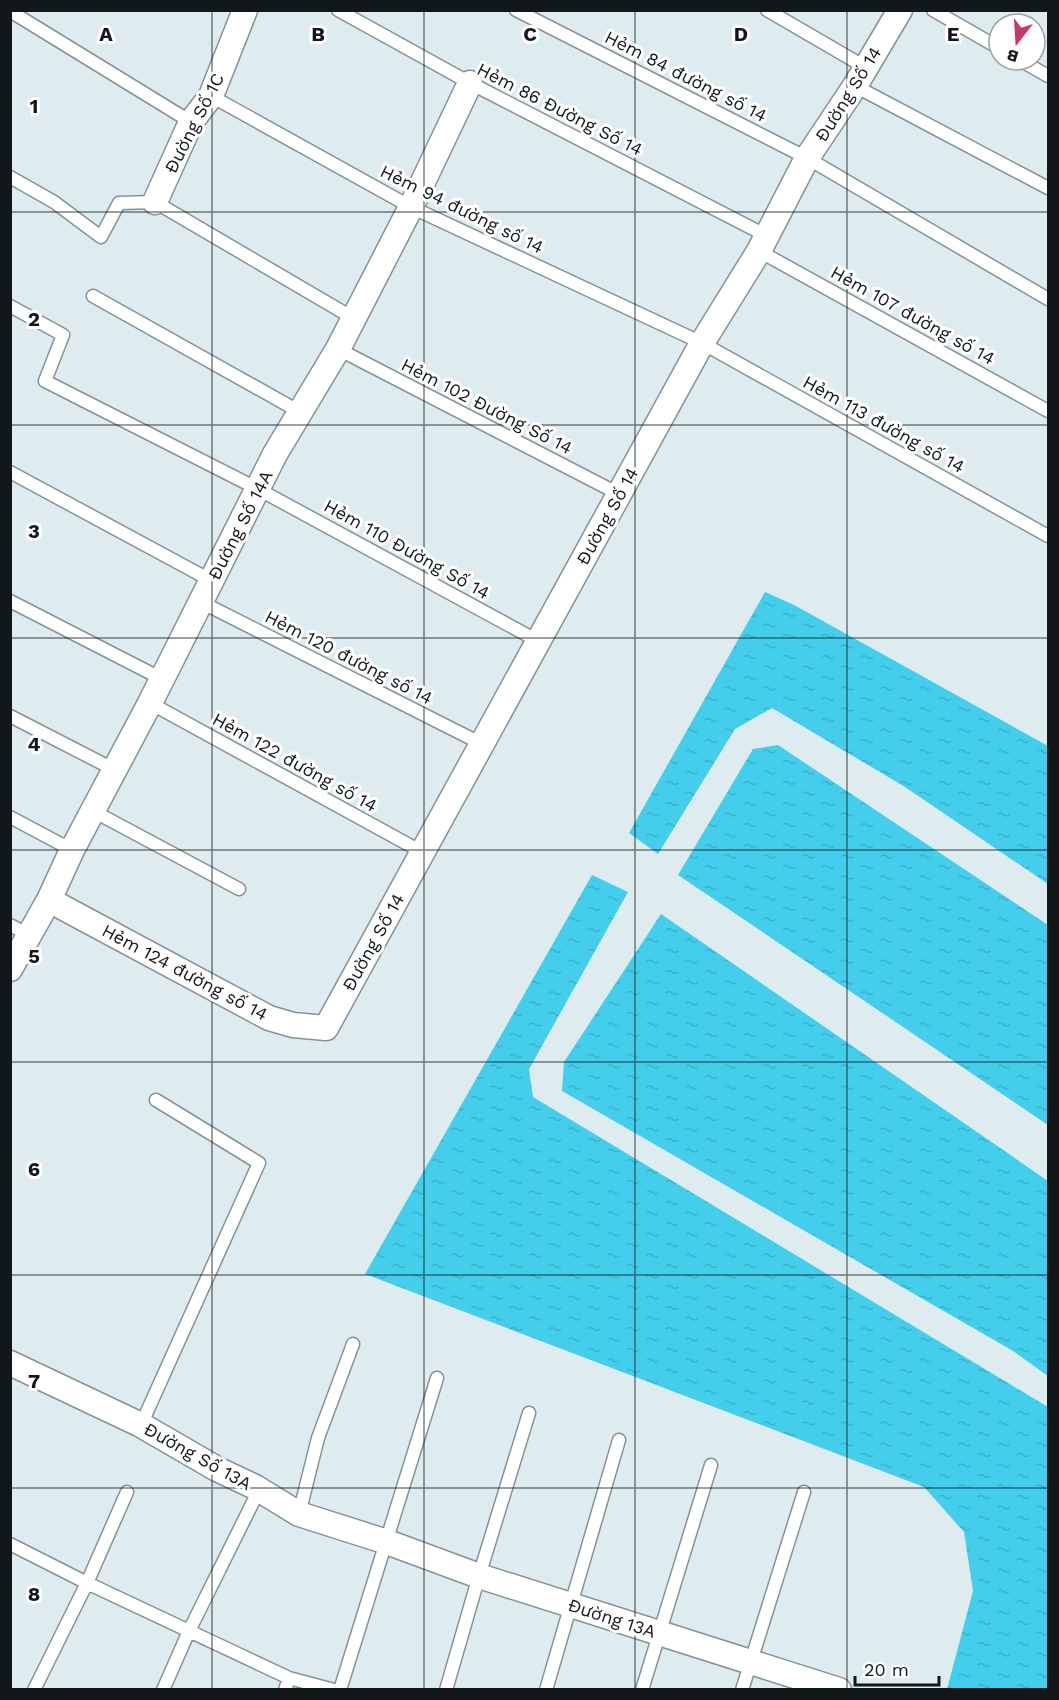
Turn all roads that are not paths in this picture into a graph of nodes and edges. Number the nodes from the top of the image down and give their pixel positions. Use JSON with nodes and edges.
{"nodes":[{"id":1,"x":245,"y":10,"type":"edge"},
{"id":2,"x":338,"y":10,"type":"edge"},
{"id":3,"x":516,"y":10,"type":"edge"},
{"id":4,"x":767,"y":10,"type":"edge"},
{"id":5,"x":900,"y":10,"type":"edge"},
{"id":6,"x":933,"y":10,"type":"edge"},
{"id":7,"x":10,"y":11,"type":"edge"},
{"id":8,"x":987,"y":41,"type":"edge"},
{"id":9,"x":860,"y":76,"type":"junction"},
{"id":10,"x":470,"y":82,"type":"junction"},
{"id":11,"x":211,"y":96,"type":"junction"},
{"id":12,"x":191,"y":122,"type":"junction"},
{"id":13,"x":807,"y":158,"type":"junction"},
{"id":14,"x":10,"y":177,"type":"edge"},
{"id":15,"x":1048,"y":188,"type":"edge"},
{"id":16,"x":155,"y":202,"type":"junction"},
{"id":17,"x":411,"y":207,"type":"junction"},
{"id":18,"x":763,"y":243,"type":"junction"},
{"id":19,"x":93,"y":296,"type":"dead end"},
{"id":20,"x":1048,"y":299,"type":"edge"},
{"id":21,"x":10,"y":306,"type":"edge"},
{"id":22,"x":353,"y":318,"type":"junction"},
{"id":23,"x":702,"y":343,"type":"junction"},
{"id":24,"x":338,"y":349,"type":"junction"},
{"id":25,"x":1048,"y":411,"type":"edge"},
{"id":26,"x":300,"y":412,"type":"junction"},
{"id":27,"x":10,"y":472,"type":"edge"},
{"id":28,"x":258,"y":489,"type":"junction"},
{"id":29,"x":619,"y":494,"type":"junction"},
{"id":30,"x":1048,"y":536,"type":"edge"},
{"id":31,"x":212,"y":581,"type":"junction"},
{"id":32,"x":10,"y":602,"type":"edge"},
{"id":33,"x":201,"y":602,"type":"junction"},
{"id":34,"x":538,"y":641,"type":"junction"},
{"id":35,"x":162,"y":679,"type":"junction"},
{"id":36,"x":150,"y":703,"type":"junction"},
{"id":37,"x":10,"y":716,"type":"edge"},
{"id":38,"x":482,"y":744,"type":"junction"},
{"id":39,"x":115,"y":770,"type":"junction"},
{"id":40,"x":93,"y":811,"type":"junction"},
{"id":41,"x":10,"y":817,"type":"edge"},
{"id":42,"x":72,"y":850,"type":"junction"},
{"id":43,"x":422,"y":852,"type":"junction"},
{"id":44,"x":239,"y":889,"type":"dead end"},
{"id":45,"x":49,"y":900,"type":"junction"},
{"id":46,"x":20,"y":930,"type":"edge"},
{"id":47,"x":10,"y":969,"type":"edge"},
{"id":48,"x":326,"y":1028,"type":"joint"},
{"id":49,"x":156,"y":1100,"type":"dead end"},
{"id":50,"x":353,"y":1344,"type":"dead end"},
{"id":51,"x":10,"y":1363,"type":"edge"},
{"id":52,"x":437,"y":1378,"type":"dead end"},
{"id":53,"x":529,"y":1413,"type":"dead end"},
{"id":54,"x":141,"y":1425,"type":"junction"},
{"id":55,"x":619,"y":1440,"type":"dead end"},
{"id":56,"x":711,"y":1465,"type":"dead end"},
{"id":57,"x":259,"y":1490,"type":"junction"},
{"id":58,"x":127,"y":1492,"type":"dead end"},
{"id":59,"x":804,"y":1492,"type":"dead end"},
{"id":60,"x":299,"y":1514,"type":"junction"},
{"id":61,"x":387,"y":1542,"type":"junction"},
{"id":62,"x":10,"y":1544,"type":"edge"},
{"id":63,"x":479,"y":1576,"type":"junction"},
{"id":64,"x":87,"y":1583,"type":"junction"},
{"id":65,"x":572,"y":1605,"type":"junction"},
{"id":66,"x":189,"y":1631,"type":"junction"},
{"id":67,"x":659,"y":1633,"type":"junction"},
{"id":68,"x":751,"y":1662,"type":"junction"},
{"id":69,"x":287,"y":1683,"type":"edge"},
{"id":70,"x":34,"y":1689,"type":"edge"},
{"id":71,"x":164,"y":1689,"type":"edge"},
{"id":72,"x":334,"y":1689,"type":"edge"},
{"id":73,"x":340,"y":1689,"type":"edge"},
{"id":74,"x":446,"y":1689,"type":"edge"},
{"id":75,"x":546,"y":1689,"type":"edge"},
{"id":76,"x":642,"y":1689,"type":"edge"},
{"id":77,"x":742,"y":1689,"type":"edge"},
{"id":78,"x":839,"y":1689,"type":"edge"}],
"edges":[{"from":1,"to":11,"type":"street","name":"Đường Số 1C"},
{"from":2,"to":10,"type":"lane","name":"Hẻm 86 Đường Số 14"},
{"from":3,"to":13,"type":"lane","name":"Hẻm 84 đường số 14"},
{"from":4,"to":9,"type":"lane"},
{"from":5,"to":9,"type":"street","name":"Đường Số 14"},
{"from":6,"to":8,"type":"lane"},
{"from":7,"to":12,"type":"lane"},
{"from":9,"to":13,"type":"street","name":"Đường Số 14"},
{"from":9,"to":15,"type":"lane"},
{"from":10,"to":17,"type":"street","name":"Đường Số 14A"},
{"from":10,"to":18,"type":"lane","name":"Hẻm 86 Đường Số 14"},
{"from":11,"to":12,"type":"street","name":"Đường Số 1C"},
{"from":11,"to":17,"type":"lane","name":"Hẻm 94 đường số 14"},
{"from":12,"to":16,"type":"street","name":"Đường Số 1C"},
{"from":13,"to":18,"type":"street","name":"Đường Số 14"},
{"from":13,"to":20,"type":"lane","name":"Hẻm 84 đường số 14"},
{"from":14,"to":16,"type":"lane"},
{"from":16,"to":22,"type":"lane"},
{"from":17,"to":22,"type":"street","name":"Đường Số 14A"},
{"from":17,"to":23,"type":"lane","name":"Hẻm 94 đường số 14"},
{"from":18,"to":23,"type":"street","name":"Đường Số 14"},
{"from":18,"to":25,"type":"lane","name":"Hẻm 107 đường số 14"},
{"from":19,"to":26,"type":"lane"},
{"from":21,"to":28,"type":"lane","name":"Hẻm 110 Đường Số 14"},
{"from":22,"to":24,"type":"street","name":"Đường Số 14A"},
{"from":23,"to":29,"type":"street","name":"Đường Số 14"},
{"from":23,"to":30,"type":"lane","name":"Hẻm 113 đường số 14"},
{"from":24,"to":26,"type":"street","name":"Đường Số 14A"},
{"from":24,"to":29,"type":"lane","name":"Hẻm 102 Đường Số 14"},
{"from":26,"to":28,"type":"street","name":"Đường Số 14A"},
{"from":27,"to":31,"type":"lane"},
{"from":28,"to":31,"type":"street","name":"Đường Số 14A"},
{"from":28,"to":34,"type":"lane","name":"Hẻm 110 Đường Số 14"},
{"from":29,"to":34,"type":"street","name":"Đường Số 14"},
{"from":31,"to":33,"type":"street","name":"Đường Số 14A"},
{"from":32,"to":35,"type":"lane"},
{"from":33,"to":35,"type":"street","name":"Đường Số 14A"},
{"from":33,"to":38,"type":"lane","name":"Hẻm 120 đường số 14"},
{"from":34,"to":38,"type":"street","name":"Đường Số 14"},
{"from":35,"to":36,"type":"street","name":"Đường Số 14A"},
{"from":36,"to":39,"type":"street","name":"Đường Số 14A"},
{"from":36,"to":43,"type":"lane","name":"Hẻm 122 đường số 14"},
{"from":37,"to":39,"type":"lane"},
{"from":38,"to":43,"type":"street","name":"Đường Số 14"},
{"from":39,"to":40,"type":"street","name":"Đường Số 14A"},
{"from":40,"to":42,"type":"street","name":"Đường Số 14A"},
{"from":40,"to":44,"type":"lane"},
{"from":41,"to":42,"type":"lane"},
{"from":42,"to":45,"type":"street","name":"Đường Số 14A"},
{"from":43,"to":48,"type":"street","name":"Đường Số 14"},
{"from":45,"to":46,"type":"street","name":"Đường Số 14A"},
{"from":45,"to":48,"type":"street","name":"Hẻm 124 đường số 14"},
{"from":46,"to":47,"type":"street","name":"Đường Số 14A"},
{"from":49,"to":54,"type":"lane"},
{"from":50,"to":60,"type":"lane"},
{"from":51,"to":54,"type":"street","name":"Đường Số 13A"},
{"from":52,"to":61,"type":"lane"},
{"from":53,"to":63,"type":"lane"},
{"from":54,"to":57,"type":"street","name":"Đường Số 13A"},
{"from":55,"to":65,"type":"lane"},
{"from":56,"to":67,"type":"lane"},
{"from":57,"to":60,"type":"street","name":"Đường Số 13A"},
{"from":57,"to":66,"type":"lane"},
{"from":58,"to":64,"type":"lane"},
{"from":59,"to":68,"type":"lane"},
{"from":60,"to":61,"type":"street","name":"Đường Số 13A"},
{"from":61,"to":63,"type":"street","name":"Đường 13A"},
{"from":61,"to":73,"type":"lane"},
{"from":62,"to":64,"type":"lane"},
{"from":63,"to":65,"type":"street","name":"Đường 13A"},
{"from":63,"to":74,"type":"lane"},
{"from":64,"to":66,"type":"lane"},
{"from":64,"to":70,"type":"lane"},
{"from":65,"to":67,"type":"street","name":"Đường 13A"},
{"from":65,"to":75,"type":"lane"},
{"from":66,"to":69,"type":"lane"},
{"from":66,"to":71,"type":"lane"},
{"from":67,"to":68,"type":"street","name":"Đường 13A"},
{"from":67,"to":76,"type":"lane"},
{"from":68,"to":77,"type":"lane"},
{"from":68,"to":78,"type":"street","name":"Đường 13A"},
{"from":69,"to":72,"type":"lane"}]}
